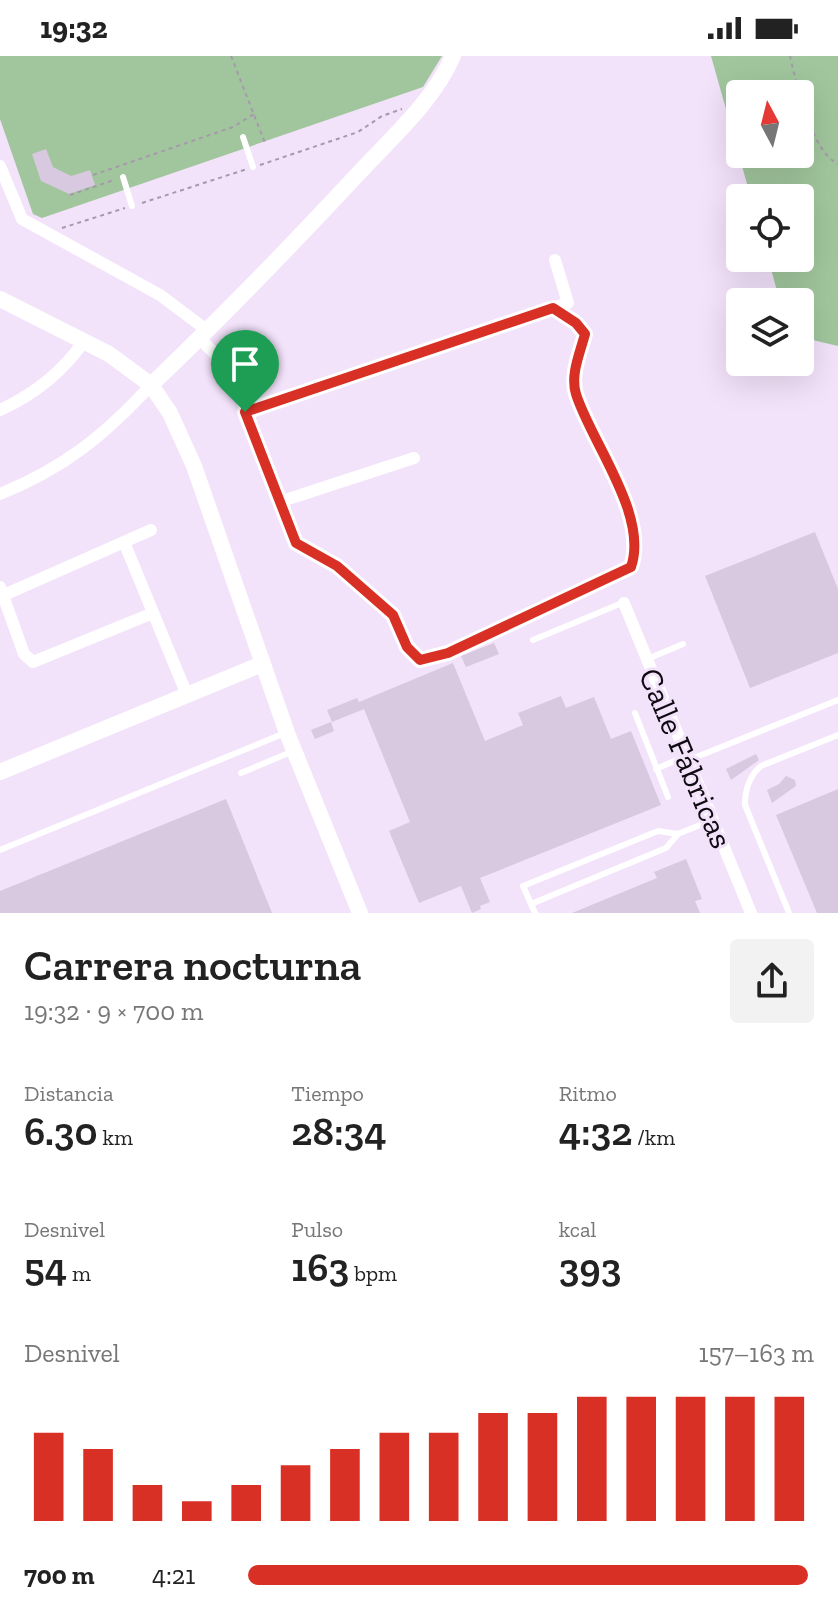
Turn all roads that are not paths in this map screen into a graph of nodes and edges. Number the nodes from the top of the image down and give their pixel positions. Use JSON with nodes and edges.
{"nodes":[{"id":1,"x":453,"y":56,"type":"edge"},
{"id":2,"x":243,"y":137,"type":"dead end"},
{"id":3,"x":0,"y":166,"type":"edge"},
{"id":4,"x":253,"y":167,"type":"road end"},
{"id":5,"x":120,"y":178,"type":"road end"},
{"id":6,"x":132,"y":206,"type":"road end"},
{"id":7,"x":555,"y":260,"type":"dead end"},
{"id":8,"x":0,"y":299,"type":"edge"},
{"id":9,"x":204,"y":335,"type":"junction"},
{"id":10,"x":84,"y":341,"type":"junction"},
{"id":11,"x":151,"y":385,"type":"junction"},
{"id":12,"x":0,"y":410,"type":"edge"},
{"id":13,"x":245,"y":412,"type":"junction"},
{"id":14,"x":414,"y":458,"type":"dead end"},
{"id":15,"x":0,"y":494,"type":"edge"},
{"id":16,"x":279,"y":502,"type":"junction"},
{"id":17,"x":151,"y":530,"type":"dead end"},
{"id":18,"x":124,"y":542,"type":"junction"},
{"id":19,"x":296,"y":543,"type":"road end"},
{"id":20,"x":2,"y":591,"type":"edge"},
{"id":21,"x":624,"y":603,"type":"joint"},
{"id":22,"x":153,"y":613,"type":"junction"},
{"id":23,"x":533,"y":640,"type":"dead end"},
{"id":24,"x":683,"y":644,"type":"dead end"},
{"id":25,"x":645,"y":660,"type":"junction"},
{"id":26,"x":262,"y":664,"type":"junction"},
{"id":27,"x":187,"y":695,"type":"junction"},
{"id":28,"x":838,"y":700,"type":"edge"},
{"id":29,"x":635,"y":713,"type":"dead end"},
{"id":30,"x":287,"y":733,"type":"junction"},
{"id":31,"x":838,"y":735,"type":"edge"},
{"id":32,"x":295,"y":751,"type":"junction"},
{"id":33,"x":687,"y":758,"type":"junction"},
{"id":34,"x":656,"y":769,"type":"junction"},
{"id":35,"x":0,"y":772,"type":"edge"},
{"id":36,"x":241,"y":773,"type":"dead end"},
{"id":37,"x":668,"y":797,"type":"dead end"},
{"id":38,"x":712,"y":820,"type":"junction"},
{"id":39,"x":678,"y":834,"type":"junction"},
{"id":40,"x":0,"y":850,"type":"edge"},
{"id":41,"x":531,"y":904,"type":"junction"},
{"id":42,"x":360,"y":913,"type":"edge"},
{"id":43,"x":535,"y":913,"type":"edge"},
{"id":44,"x":751,"y":913,"type":"edge"},
{"id":45,"x":789,"y":913,"type":"edge"}],
"edges":[{"from":1,"to":9,"type":"street"},
{"from":2,"to":4,"type":"lane"},
{"from":3,"to":9,"type":"street"},
{"from":5,"to":6,"type":"lane"},
{"from":7,"to":13,"type":"street"},
{"from":8,"to":10,"type":"street"},
{"from":9,"to":11,"type":"street"},
{"from":9,"to":13,"type":"street"},
{"from":10,"to":11,"type":"street"},
{"from":10,"to":12,"type":"street"},
{"from":11,"to":15,"type":"street"},
{"from":11,"to":26,"type":"street"},
{"from":13,"to":16,"type":"street"},
{"from":14,"to":16,"type":"street"},
{"from":16,"to":19,"type":"street"},
{"from":17,"to":18,"type":"street"},
{"from":18,"to":20,"type":"street"},
{"from":18,"to":22,"type":"street"},
{"from":20,"to":22,"type":"street"},
{"from":21,"to":23,"type":"lane"},
{"from":21,"to":25,"type":"street","name":"Calle Fábricas"},
{"from":22,"to":27,"type":"street"},
{"from":24,"to":25,"type":"lane"},
{"from":25,"to":33,"type":"street","name":"Calle Fábricas"},
{"from":26,"to":27,"type":"street"},
{"from":26,"to":30,"type":"street"},
{"from":27,"to":35,"type":"street"},
{"from":28,"to":33,"type":"lane"},
{"from":29,"to":34,"type":"lane"},
{"from":30,"to":32,"type":"street"},
{"from":30,"to":40,"type":"lane"},
{"from":31,"to":45,"type":"lane"},
{"from":32,"to":36,"type":"lane"},
{"from":32,"to":42,"type":"street"},
{"from":33,"to":34,"type":"lane"},
{"from":33,"to":38,"type":"street","name":"Calle Fábricas"},
{"from":34,"to":37,"type":"lane"},
{"from":38,"to":39,"type":"lane"},
{"from":38,"to":44,"type":"street","name":"Calle Fábricas"},
{"from":39,"to":41,"type":"lane"},
{"from":39,"to":41,"type":"lane"},
{"from":41,"to":43,"type":"lane"}]}
